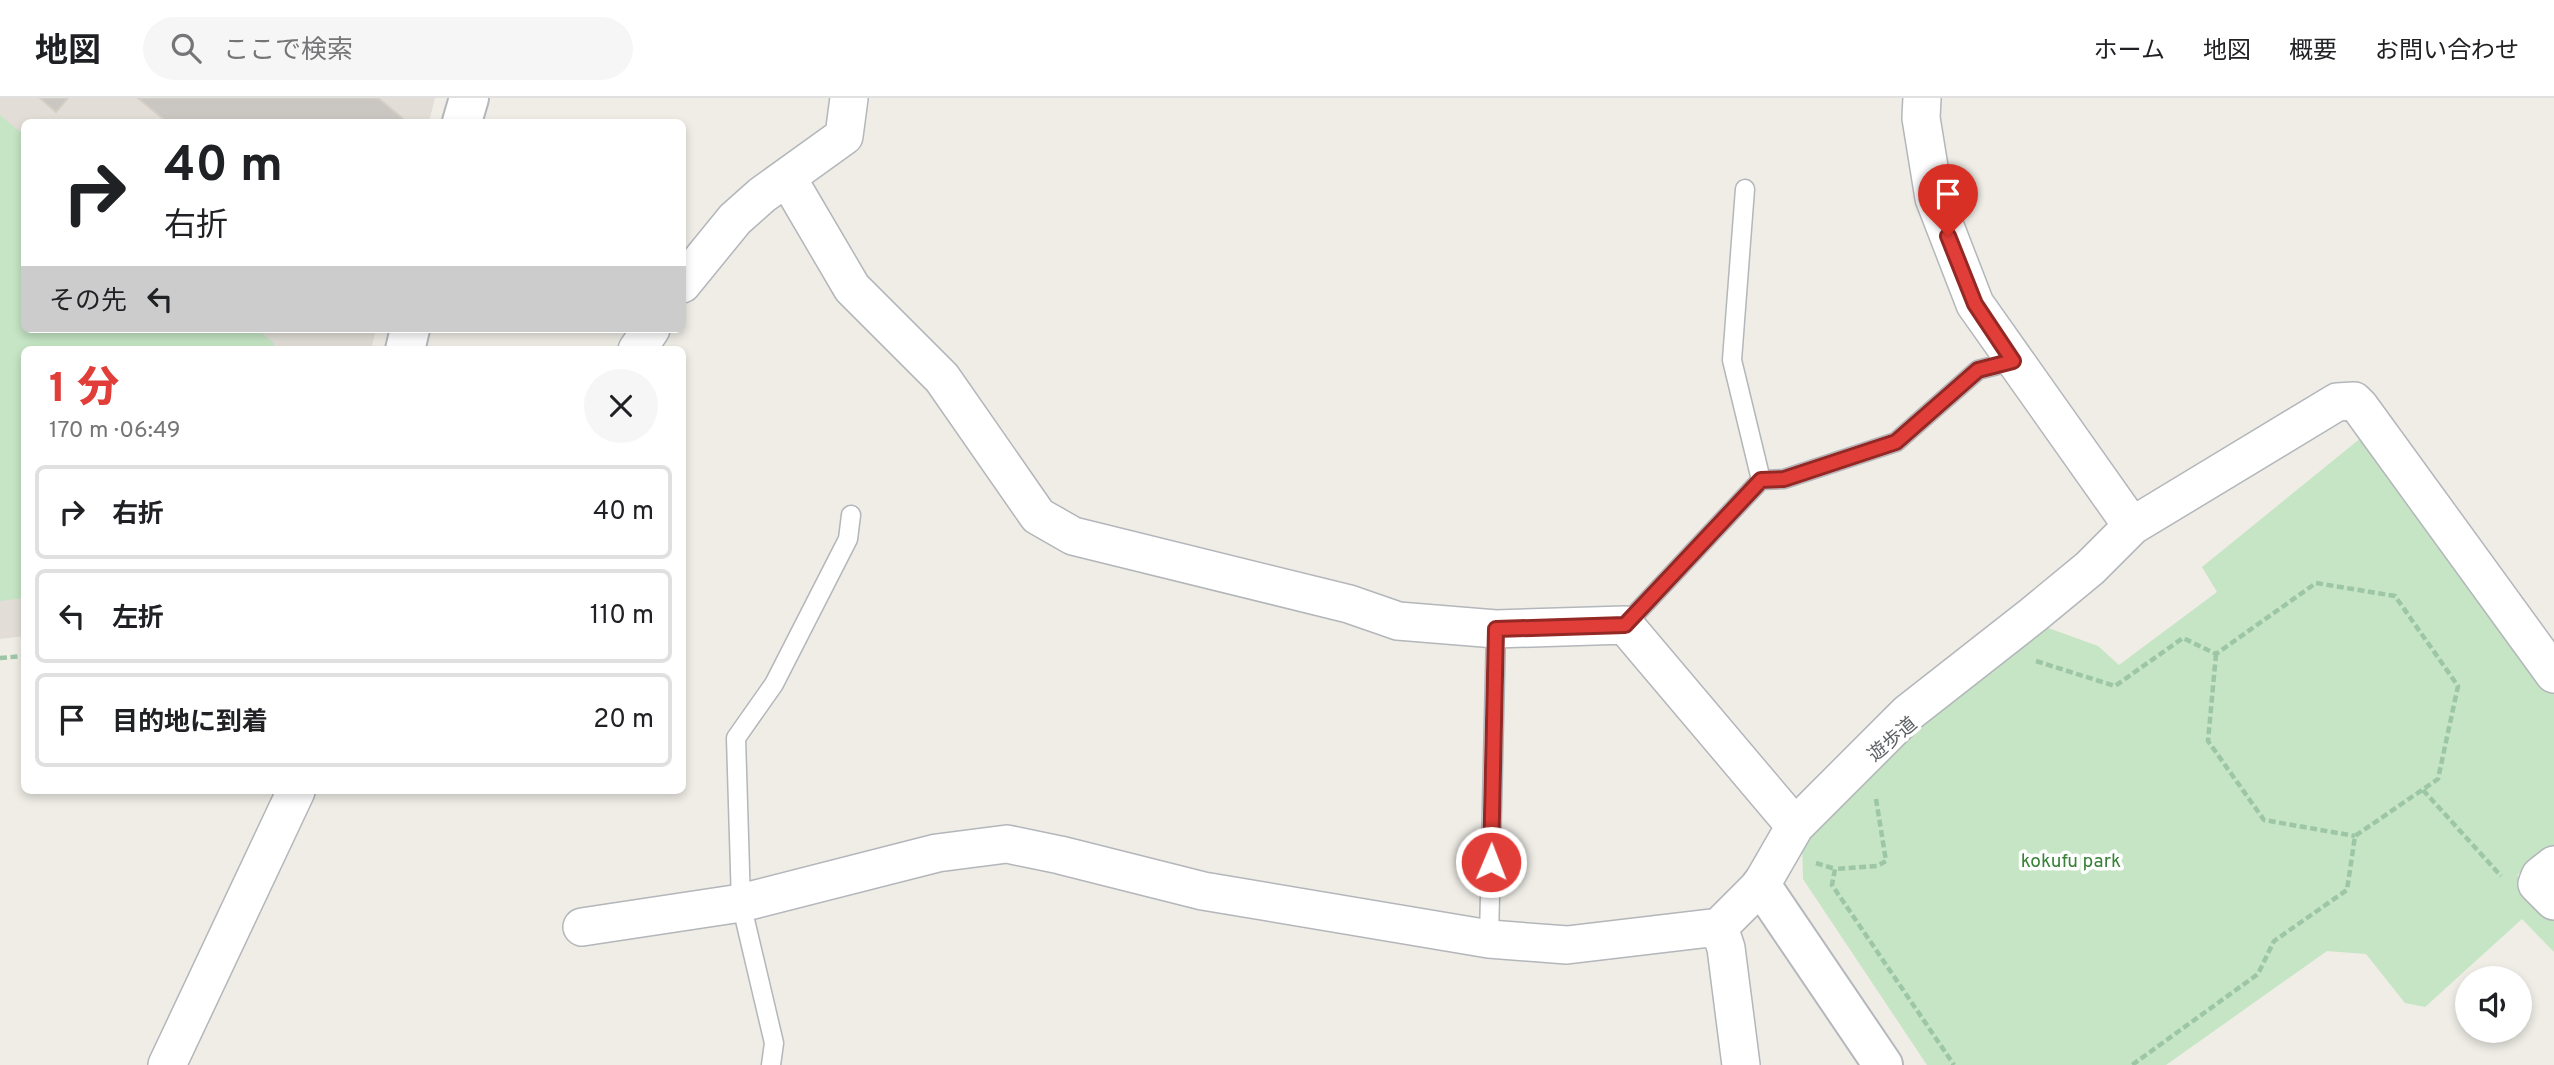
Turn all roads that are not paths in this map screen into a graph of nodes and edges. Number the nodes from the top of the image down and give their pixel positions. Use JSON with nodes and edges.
{"nodes":[{"id":1,"x":468,"y":98,"type":"edge"},
{"id":2,"x":849,"y":98,"type":"edge"},
{"id":3,"x":1922,"y":98,"type":"edge"},
{"id":4,"x":463,"y":119,"type":"edge"},
{"id":5,"x":788,"y":179,"type":"junction"},
{"id":6,"x":1745,"y":189,"type":"dead end"},
{"id":7,"x":686,"y":279,"type":"edge"},
{"id":8,"x":2013,"y":361,"type":"junction"},
{"id":9,"x":1761,"y":480,"type":"junction"},
{"id":10,"x":851,"y":515,"type":"dead end"},
{"id":11,"x":2132,"y":526,"type":"junction"},
{"id":12,"x":1625,"y":625,"type":"junction"},
{"id":13,"x":1496,"y":629,"type":"junction"},
{"id":14,"x":2554,"y":674,"type":"edge"},
{"id":15,"x":295,"y":794,"type":"edge"},
{"id":16,"x":1795,"y":826,"type":"junction"},
{"id":17,"x":2554,"y":865,"type":"edge"},
{"id":18,"x":1761,"y":885,"type":"junction"},
{"id":19,"x":2554,"y":901,"type":"edge"},
{"id":20,"x":741,"y":903,"type":"junction"},
{"id":21,"x":582,"y":927,"type":"dead end"},
{"id":22,"x":1720,"y":927,"type":"junction"},
{"id":23,"x":1489,"y":939,"type":"junction"},
{"id":24,"x":167,"y":1065,"type":"edge"},
{"id":25,"x":771,"y":1065,"type":"edge"},
{"id":26,"x":1741,"y":1065,"type":"edge"},
{"id":27,"x":1883,"y":1065,"type":"edge"}],
"edges":[{"from":1,"to":4,"type":"street"},
{"from":2,"to":5,"type":"street"},
{"from":3,"to":8,"type":"street"},
{"from":5,"to":7,"type":"street"},
{"from":5,"to":13,"type":"street"},
{"from":6,"to":9,"type":"lane"},
{"from":8,"to":9,"type":"lane"},
{"from":8,"to":11,"type":"street"},
{"from":9,"to":12,"type":"lane"},
{"from":10,"to":20,"type":"lane"},
{"from":11,"to":14,"type":"street"},
{"from":11,"to":16,"type":"street"},
{"from":12,"to":13,"type":"street"},
{"from":12,"to":16,"type":"street"},
{"from":13,"to":23,"type":"lane"},
{"from":15,"to":24,"type":"street"},
{"from":16,"to":18,"type":"street"},
{"from":17,"to":19,"type":"street"},
{"from":18,"to":22,"type":"street"},
{"from":18,"to":27,"type":"street"},
{"from":20,"to":21,"type":"street"},
{"from":20,"to":23,"type":"street"},
{"from":20,"to":25,"type":"lane"},
{"from":22,"to":23,"type":"street"},
{"from":22,"to":26,"type":"street"}]}
